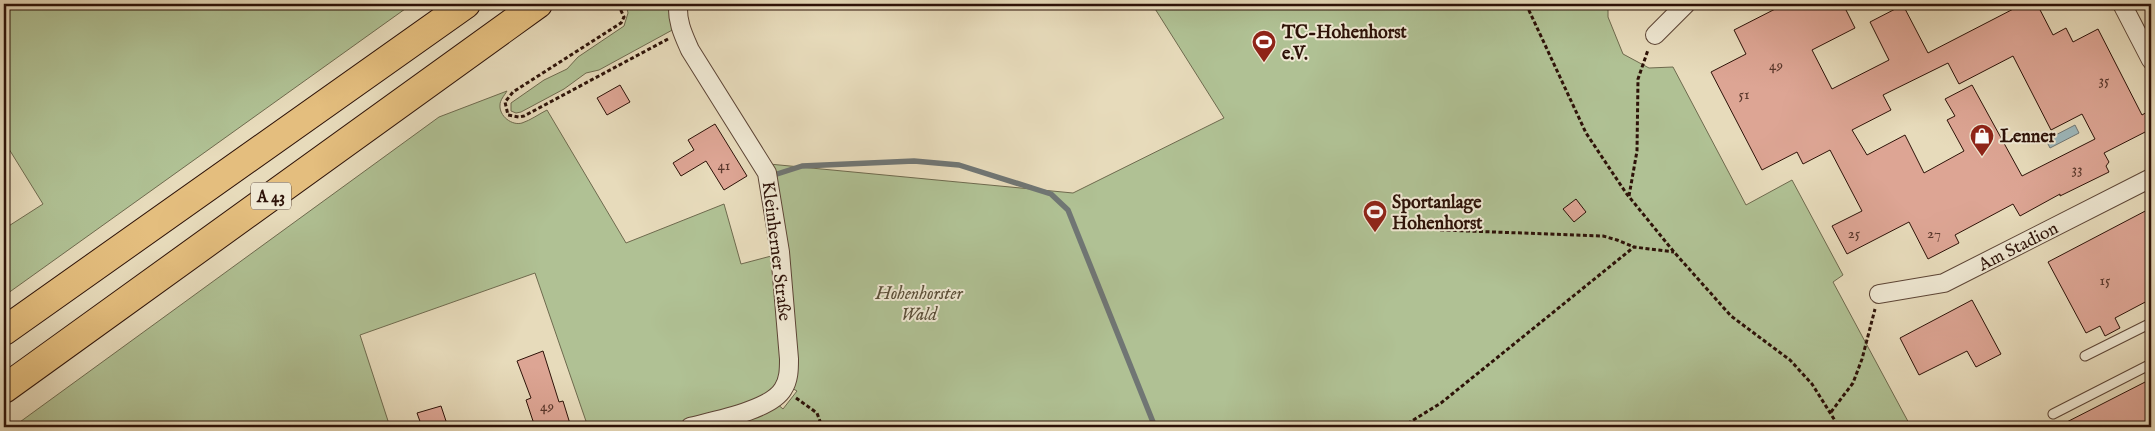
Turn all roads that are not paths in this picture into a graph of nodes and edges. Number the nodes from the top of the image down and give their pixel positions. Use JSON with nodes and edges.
{"nodes":[{"id":1,"x":466,"y":4,"type":"edge"},
{"id":2,"x":538,"y":4,"type":"edge"},
{"id":3,"x":678,"y":4,"type":"edge"},
{"id":4,"x":1686,"y":4,"type":"edge"},
{"id":5,"x":2122,"y":4,"type":"edge"},
{"id":6,"x":1655,"y":35,"type":"road end"},
{"id":7,"x":2151,"y":60,"type":"edge"},
{"id":8,"x":2151,"y":178,"type":"edge"},
{"id":9,"x":1879,"y":294,"type":"road end"},
{"id":10,"x":2151,"y":323,"type":"edge"},
{"id":11,"x":4,"y":331,"type":"edge"},
{"id":12,"x":2085,"y":356,"type":"dead end"},
{"id":13,"x":2151,"y":364,"type":"edge"},
{"id":14,"x":4,"y":389,"type":"edge"},
{"id":15,"x":2053,"y":414,"type":"dead end"},
{"id":16,"x":690,"y":427,"type":"edge"}],
"edges":[{"from":1,"to":11,"type":"highway","number":"A 43"},
{"from":2,"to":14,"type":"highway","number":"A 43"},
{"from":3,"to":16,"type":"street","name":"Kleinherner Straße"},
{"from":4,"to":6,"type":"street"},
{"from":5,"to":7,"type":"street"},
{"from":8,"to":9,"type":"street","name":"Am Stadion"},
{"from":10,"to":12,"type":"lane"},
{"from":13,"to":15,"type":"lane"}]}
